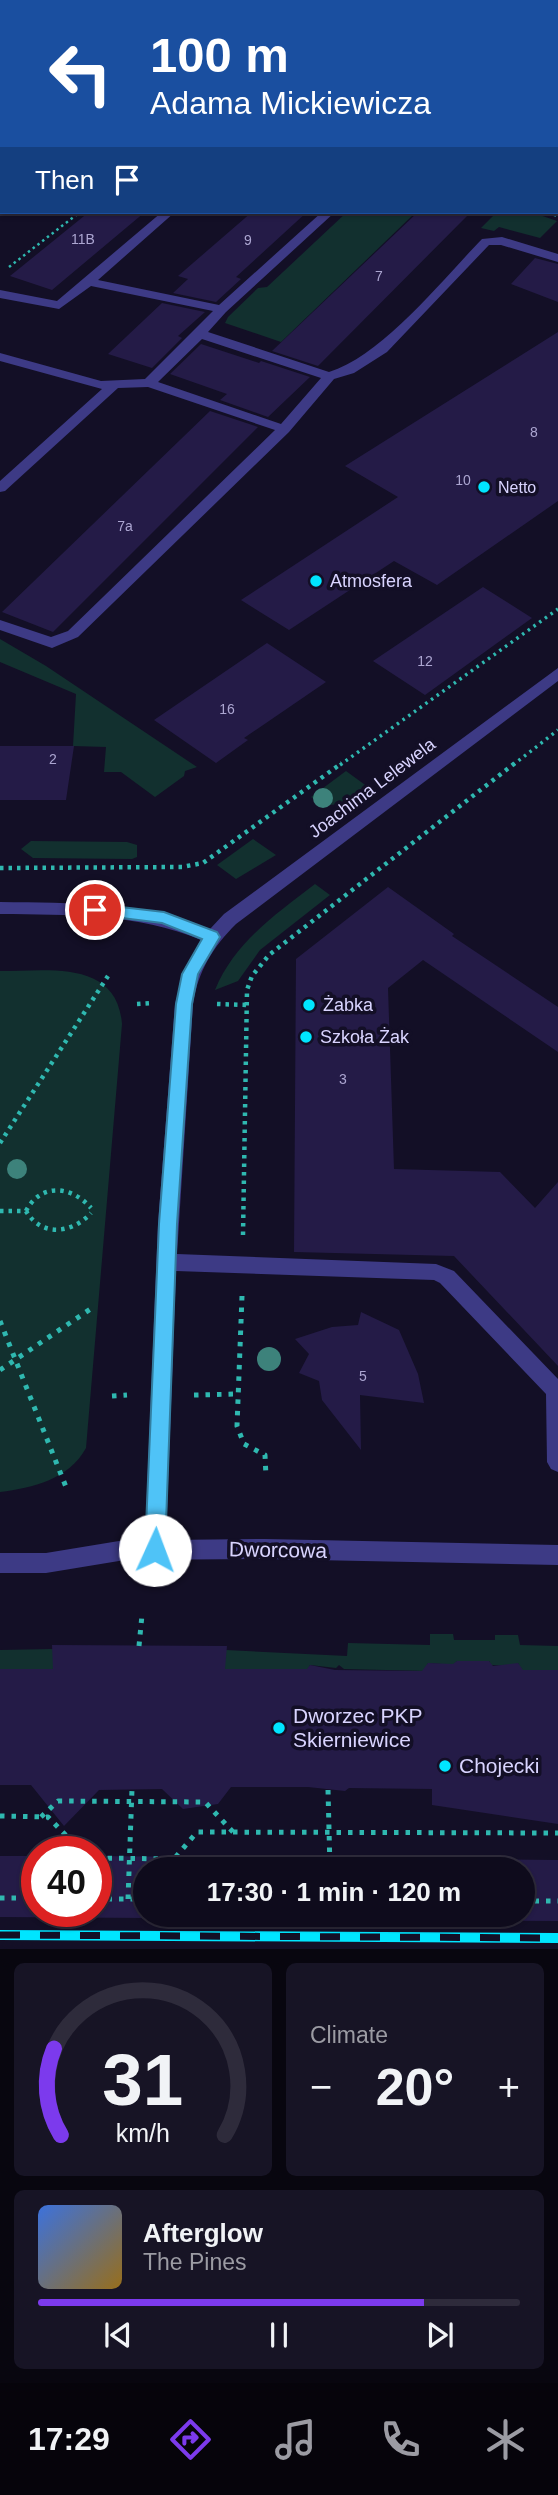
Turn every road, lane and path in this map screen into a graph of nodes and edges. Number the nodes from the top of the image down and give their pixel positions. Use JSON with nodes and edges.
{"nodes":[{"id":1,"x":77,"y":214,"type":"edge"},
{"id":2,"x":167,"y":214,"type":"edge"},
{"id":3,"x":327,"y":214,"type":"edge"},
{"id":4,"x":558,"y":258,"type":"edge"},
{"id":5,"x":0,"y":274,"type":"edge"},
{"id":6,"x":89,"y":282,"type":"junction"},
{"id":7,"x":0,"y":294,"type":"edge"},
{"id":8,"x":222,"y":309,"type":"junction"},
{"id":9,"x":200,"y":334,"type":"junction"},
{"id":10,"x":0,"y":357,"type":"edge"},
{"id":11,"x":328,"y":376,"type":"junction"},
{"id":12,"x":149,"y":383,"type":"junction"},
{"id":13,"x":113,"y":386,"type":"junction"},
{"id":14,"x":284,"y":429,"type":"junction"},
{"id":15,"x":0,"y":488,"type":"edge"},
{"id":16,"x":558,"y":610,"type":"edge"},
{"id":17,"x":0,"y":625,"type":"edge"},
{"id":18,"x":558,"y":673,"type":"edge"},
{"id":19,"x":558,"y":730,"type":"edge"},
{"id":20,"x":0,"y":868,"type":"edge"},
{"id":21,"x":0,"y":908,"type":"edge"},
{"id":22,"x":212,"y":937,"type":"junction"},
{"id":23,"x":108,"y":976,"type":"dead end"},
{"id":24,"x":248,"y":983,"type":"dead end"},
{"id":25,"x":137,"y":1003,"type":"dead end"},
{"id":26,"x":160,"y":1003,"type":"dead end"},
{"id":27,"x":209,"y":1004,"type":"dead end"},
{"id":28,"x":247,"y":1005,"type":"dead end"},
{"id":29,"x":0,"y":1143,"type":"edge"},
{"id":30,"x":26,"y":1210,"type":"junction"},
{"id":31,"x":0,"y":1211,"type":"edge"},
{"id":32,"x":167,"y":1262,"type":"junction"},
{"id":33,"x":92,"y":1308,"type":"dead end"},
{"id":34,"x":0,"y":1321,"type":"edge"},
{"id":35,"x":16,"y":1360,"type":"junction"},
{"id":36,"x":0,"y":1370,"type":"edge"},
{"id":37,"x":557,"y":1390,"type":"edge"},
{"id":38,"x":238,"y":1394,"type":"dead end"},
{"id":39,"x":135,"y":1395,"type":"dead end"},
{"id":40,"x":190,"y":1395,"type":"dead end"},
{"id":41,"x":112,"y":1396,"type":"dead end"},
{"id":42,"x":558,"y":1462,"type":"edge"},
{"id":43,"x":68,"y":1492,"type":"dead end"},
{"id":44,"x":155,"y":1550,"type":"junction"},
{"id":45,"x":558,"y":1555,"type":"edge"},
{"id":46,"x":0,"y":1563,"type":"edge"},
{"id":47,"x":142,"y":1615,"type":"dead end"},
{"id":48,"x":139,"y":1646,"type":"dead end"},
{"id":49,"x":132,"y":1790,"type":"dead end"},
{"id":50,"x":328,"y":1790,"type":"dead end"},
{"id":51,"x":132,"y":1801,"type":"junction"},
{"id":52,"x":0,"y":1816,"type":"edge"},
{"id":53,"x":41,"y":1816,"type":"junction"},
{"id":54,"x":233,"y":1832,"type":"junction"},
{"id":55,"x":329,"y":1833,"type":"junction"},
{"id":56,"x":558,"y":1833,"type":"edge"},
{"id":57,"x":66,"y":1836,"type":"edge"},
{"id":58,"x":330,"y":1857,"type":"edge"},
{"id":59,"x":112,"y":1858,"type":"edge"},
{"id":60,"x":130,"y":1858,"type":"junction"},
{"id":61,"x":0,"y":1898,"type":"edge"},
{"id":62,"x":21,"y":1898,"type":"edge"},
{"id":63,"x":112,"y":1899,"type":"edge"},
{"id":64,"x":128,"y":1899,"type":"junction"},
{"id":65,"x":133,"y":1899,"type":"edge"},
{"id":66,"x":535,"y":1901,"type":"edge"},
{"id":67,"x":558,"y":1901,"type":"edge"}],
"edges":[{"from":1,"to":5,"type":"path"},
{"from":2,"to":6,"type":"street"},
{"from":3,"to":8,"type":"street"},
{"from":4,"to":11,"type":"street"},
{"from":6,"to":7,"type":"street"},
{"from":6,"to":8,"type":"street"},
{"from":8,"to":9,"type":"street"},
{"from":9,"to":11,"type":"street"},
{"from":9,"to":12,"type":"street"},
{"from":10,"to":13,"type":"street"},
{"from":11,"to":14,"type":"street"},
{"from":12,"to":13,"type":"street"},
{"from":12,"to":14,"type":"street"},
{"from":13,"to":15,"type":"street"},
{"from":14,"to":17,"type":"street"},
{"from":16,"to":20,"type":"path"},
{"from":18,"to":22,"type":"street","name":"Joachima Lelewela"},
{"from":19,"to":24,"type":"path"},
{"from":21,"to":22,"type":"street"},
{"from":22,"to":32,"type":"street","name":"Joachima Lelewela"},
{"from":23,"to":29,"type":"path"},
{"from":25,"to":26,"type":"path"},
{"from":27,"to":28,"type":"path"},
{"from":30,"to":30,"type":"path"},
{"from":30,"to":31,"type":"path"},
{"from":32,"to":37,"type":"street"},
{"from":32,"to":44,"type":"street","name":"Joachima Lelewela"},
{"from":33,"to":35,"type":"path"},
{"from":34,"to":35,"type":"path"},
{"from":35,"to":36,"type":"path"},
{"from":35,"to":43,"type":"path"},
{"from":37,"to":42,"type":"street"},
{"from":38,"to":40,"type":"path"},
{"from":39,"to":41,"type":"path"},
{"from":44,"to":45,"type":"street","name":"Dworcowa"},
{"from":44,"to":46,"type":"street","name":"Dworcowa"},
{"from":47,"to":48,"type":"path"},
{"from":49,"to":51,"type":"path"},
{"from":50,"to":55,"type":"path"},
{"from":51,"to":53,"type":"path"},
{"from":51,"to":54,"type":"path"},
{"from":51,"to":60,"type":"path"},
{"from":52,"to":53,"type":"path"},
{"from":53,"to":57,"type":"path"},
{"from":54,"to":55,"type":"path"},
{"from":54,"to":60,"type":"path"},
{"from":55,"to":56,"type":"path"},
{"from":55,"to":58,"type":"path"},
{"from":59,"to":60,"type":"path"},
{"from":60,"to":64,"type":"path"},
{"from":61,"to":62,"type":"path"},
{"from":63,"to":64,"type":"path"},
{"from":64,"to":65,"type":"path"},
{"from":66,"to":67,"type":"path"}]}
